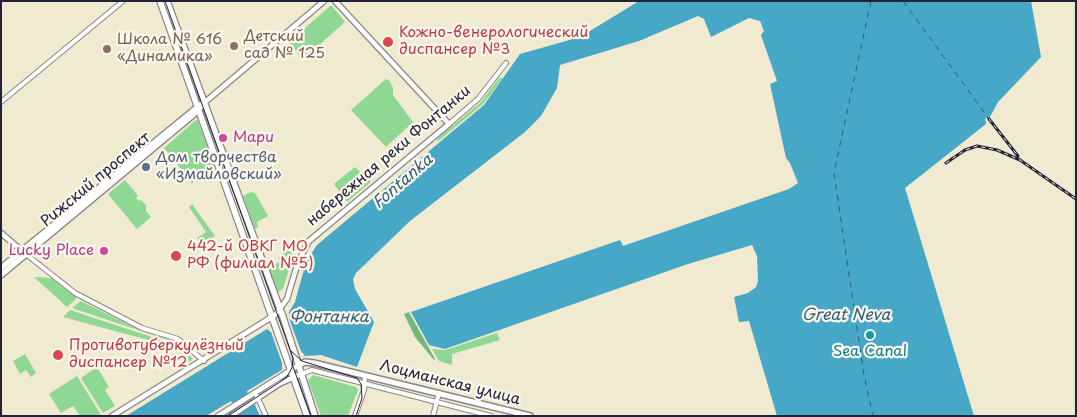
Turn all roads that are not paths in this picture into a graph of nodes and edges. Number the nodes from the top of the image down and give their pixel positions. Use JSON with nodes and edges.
{"nodes":[{"id":1,"x":123,"y":1,"type":"edge"},
{"id":2,"x":160,"y":1,"type":"edge"},
{"id":3,"x":168,"y":1,"type":"edge"},
{"id":4,"x":324,"y":1,"type":"edge"},
{"id":5,"x":335,"y":1,"type":"edge"},
{"id":6,"x":506,"y":63,"type":"dead end"},
{"id":7,"x":1,"y":102,"type":"edge"},
{"id":8,"x":204,"y":103,"type":"junction"},
{"id":9,"x":198,"y":108,"type":"junction"},
{"id":10,"x":449,"y":124,"type":"junction"},
{"id":11,"x":1,"y":233,"type":"edge"},
{"id":12,"x":24,"y":253,"type":"junction"},
{"id":13,"x":1,"y":268,"type":"edge"},
{"id":14,"x":1,"y":274,"type":"edge"},
{"id":15,"x":280,"y":310,"type":"junction"},
{"id":16,"x":274,"y":319,"type":"junction"},
{"id":17,"x":204,"y":361,"type":"junction"},
{"id":18,"x":298,"y":363,"type":"junction"},
{"id":19,"x":290,"y":367,"type":"junction"},
{"id":20,"x":302,"y":374,"type":"junction"},
{"id":21,"x":365,"y":376,"type":"junction"},
{"id":22,"x":294,"y":378,"type":"junction"},
{"id":23,"x":364,"y":383,"type":"junction"},
{"id":24,"x":395,"y":383,"type":"junction"},
{"id":25,"x":393,"y":392,"type":"junction"},
{"id":26,"x":439,"y":393,"type":"junction"},
{"id":27,"x":256,"y":395,"type":"junction"},
{"id":28,"x":462,"y":399,"type":"junction"},
{"id":29,"x":436,"y":402,"type":"junction"},
{"id":30,"x":235,"y":408,"type":"junction"},
{"id":31,"x":460,"y":408,"type":"junction"},
{"id":32,"x":226,"y":411,"type":"junction"},
{"id":33,"x":112,"y":416,"type":"edge"},
{"id":34,"x":218,"y":416,"type":"edge"},
{"id":35,"x":222,"y":416,"type":"edge"},
{"id":36,"x":231,"y":416,"type":"edge"},
{"id":37,"x":266,"y":416,"type":"edge"},
{"id":38,"x":307,"y":416,"type":"edge"},
{"id":39,"x":315,"y":416,"type":"edge"},
{"id":40,"x":355,"y":416,"type":"edge"},
{"id":41,"x":433,"y":416,"type":"edge"},
{"id":42,"x":491,"y":416,"type":"edge"},
{"id":43,"x":530,"y":416,"type":"edge"}],
"edges":[{"from":1,"to":7,"type":"street"},
{"from":2,"to":9,"type":"main road"},
{"from":3,"to":8,"type":"main road"},
{"from":4,"to":8,"type":"street","name":"Рижский проспект"},
{"from":5,"to":10,"type":"street"},
{"from":6,"to":10,"type":"street","name":"набережная реки Фонтанки"},
{"from":8,"to":9,"type":"main road","name":"Рижский проспект"},
{"from":8,"to":15,"type":"main road"},
{"from":9,"to":12,"type":"main road","name":"Рижский проспект"},
{"from":9,"to":16,"type":"main road"},
{"from":10,"to":15,"type":"street","name":"набережная реки Фонтанки"},
{"from":11,"to":12,"type":"street"},
{"from":12,"to":13,"type":"main road","name":"Рижский проспект"},
{"from":12,"to":14,"type":"main road","name":"Рижский проспект"},
{"from":12,"to":17,"type":"street"},
{"from":15,"to":16,"type":"street","name":"набережная реки Фонтанки"},
{"from":15,"to":18,"type":"main road"},
{"from":16,"to":17,"type":"street","name":"набережная реки Фонтанки"},
{"from":16,"to":19,"type":"main road"},
{"from":17,"to":33,"type":"street","name":"набережная реки Фонтанки"},
{"from":18,"to":19,"type":"street"},
{"from":18,"to":20,"type":"main road"},
{"from":18,"to":21,"type":"main road","name":"Лоцманская улица"},
{"from":19,"to":22,"type":"main road"},
{"from":19,"to":27,"type":"street"},
{"from":20,"to":22,"type":"street"},
{"from":20,"to":23,"type":"street","name":"Лоцманская улица"},
{"from":20,"to":39,"type":"main road"},
{"from":21,"to":23,"type":"street"},
{"from":21,"to":24,"type":"main road","name":"Лоцманская улица"},
{"from":22,"to":27,"type":"street"},
{"from":22,"to":38,"type":"main road"},
{"from":23,"to":25,"type":"street","name":"Лоцманская улица"},
{"from":23,"to":40,"type":"street"},
{"from":24,"to":25,"type":"street"},
{"from":24,"to":26,"type":"main road","name":"Лоцманская улица"},
{"from":25,"to":29,"type":"street","name":"Лоцманская улица"},
{"from":26,"to":28,"type":"main road","name":"Лоцманская улица"},
{"from":26,"to":29,"type":"street"},
{"from":27,"to":30,"type":"street"},
{"from":27,"to":37,"type":"street"},
{"from":28,"to":31,"type":"street"},
{"from":28,"to":43,"type":"main road","name":"Лоцманская улица"},
{"from":29,"to":31,"type":"street","name":"Лоцманская улица"},
{"from":29,"to":41,"type":"street"},
{"from":30,"to":32,"type":"street"},
{"from":30,"to":36,"type":"street"},
{"from":31,"to":42,"type":"street","name":"Лоцманская улица"},
{"from":32,"to":34,"type":"street"},
{"from":32,"to":35,"type":"street"}]}
